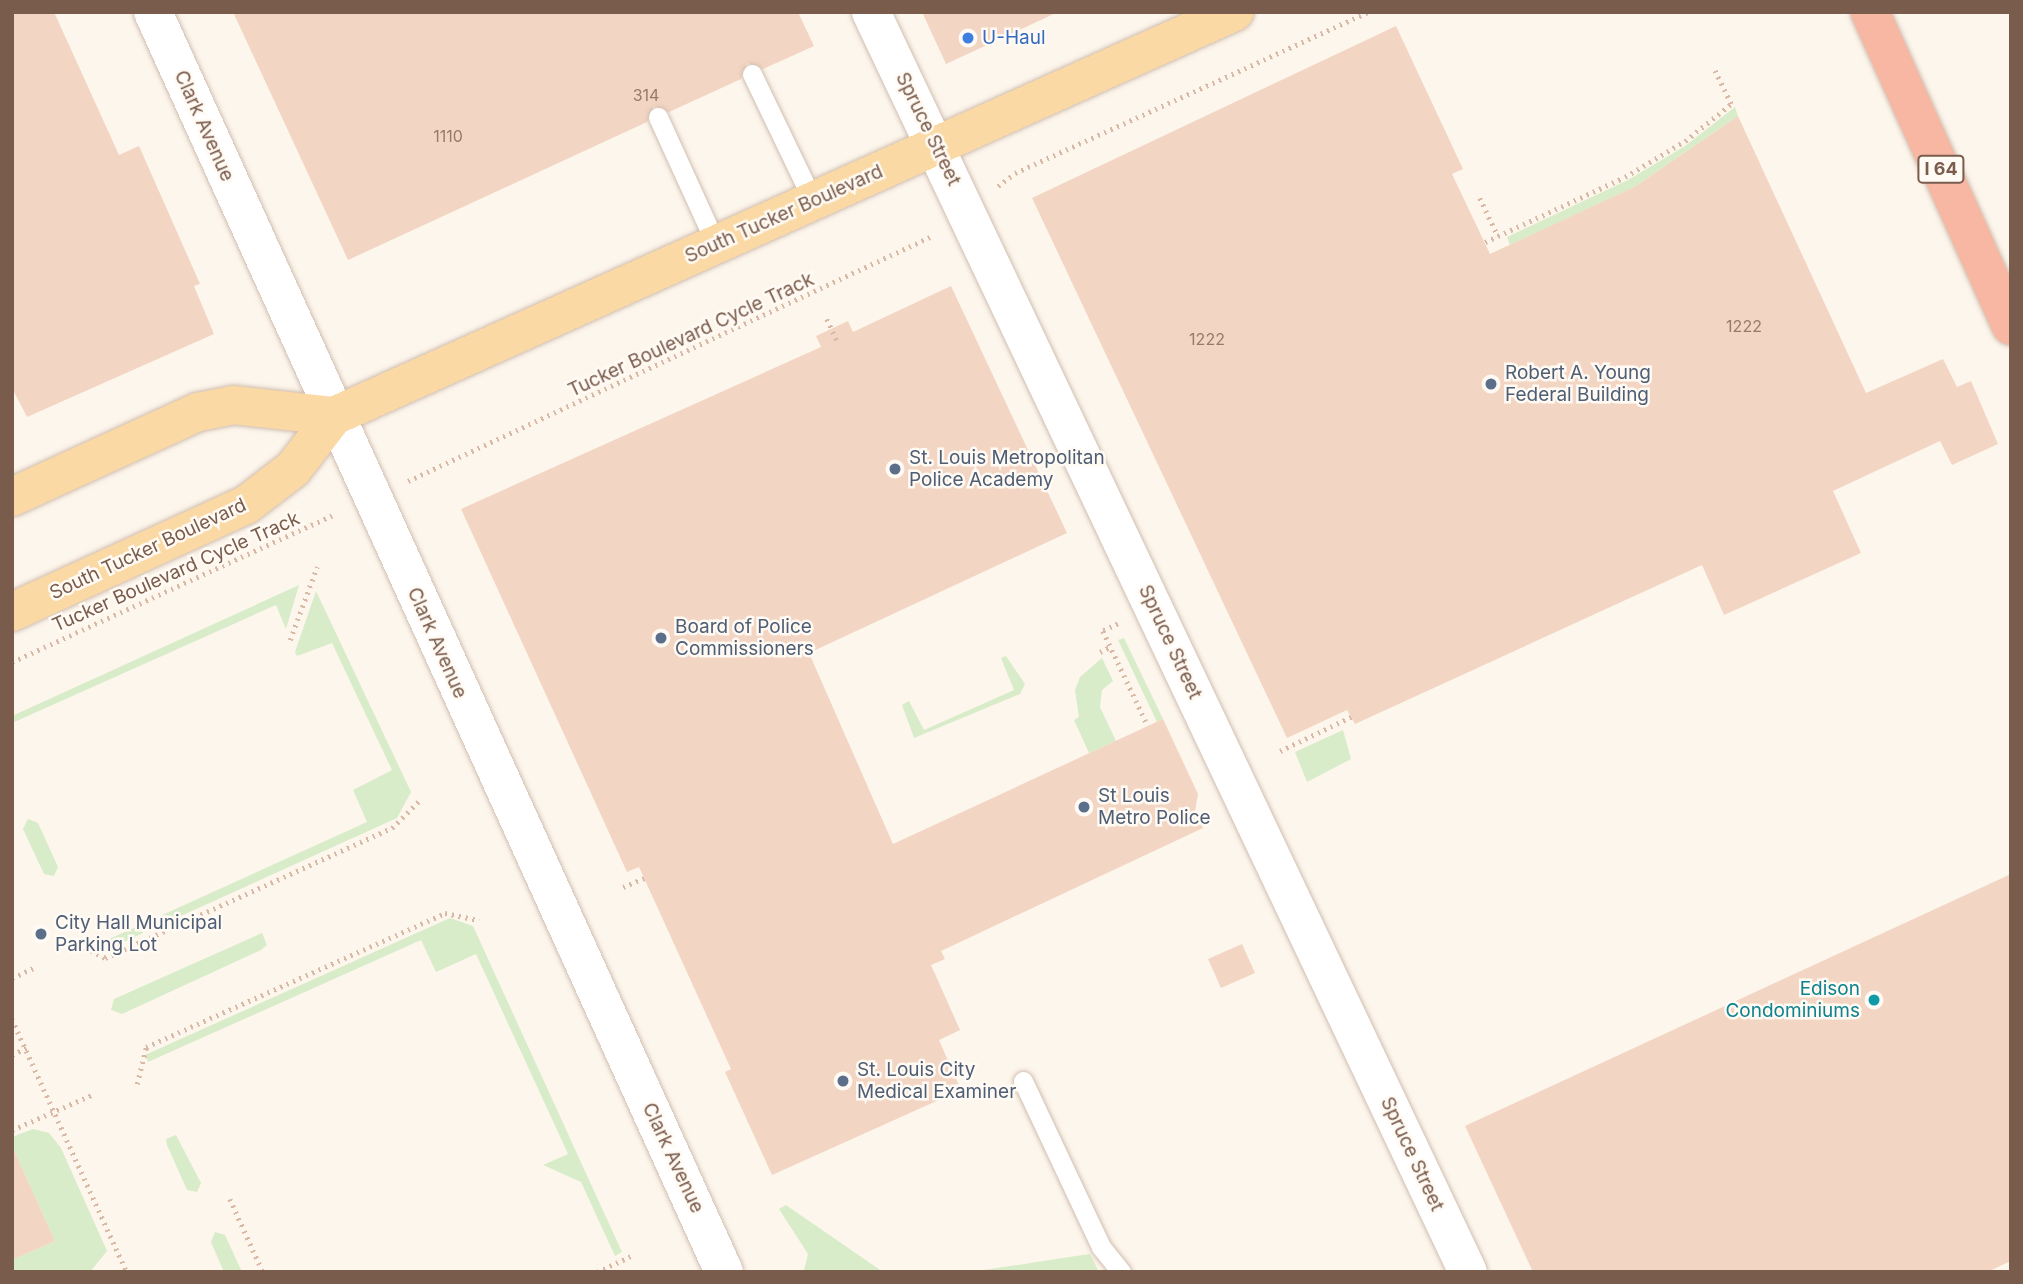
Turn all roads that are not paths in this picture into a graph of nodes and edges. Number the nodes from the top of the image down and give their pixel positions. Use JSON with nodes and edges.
{"nodes":[{"id":1,"x":153,"y":12,"type":"edge"},
{"id":2,"x":871,"y":12,"type":"edge"},
{"id":3,"x":1234,"y":12,"type":"edge"},
{"id":4,"x":1863,"y":12,"type":"edge"},
{"id":5,"x":1870,"y":12,"type":"edge"},
{"id":6,"x":1878,"y":12,"type":"edge"},
{"id":7,"x":1903,"y":69,"type":"junction"},
{"id":8,"x":752,"y":74,"type":"dead end"},
{"id":9,"x":658,"y":117,"type":"dead end"},
{"id":10,"x":936,"y":146,"type":"junction"},
{"id":11,"x":813,"y":201,"type":"junction"},
{"id":12,"x":716,"y":244,"type":"junction"},
{"id":13,"x":2011,"y":314,"type":"edge"},
{"id":14,"x":2011,"y":326,"type":"edge"},
{"id":15,"x":334,"y":416,"type":"junction"},
{"id":16,"x":12,"y":496,"type":"edge"},
{"id":17,"x":12,"y":612,"type":"edge"},
{"id":18,"x":1023,"y":1081,"type":"dead end"},
{"id":19,"x":724,"y":1272,"type":"edge"},
{"id":20,"x":1121,"y":1272,"type":"edge"},
{"id":21,"x":1468,"y":1272,"type":"edge"}],
"edges":[{"from":1,"to":15,"type":"street","name":"Clark Avenue"},
{"from":2,"to":10,"type":"street","name":"Spruce Street"},
{"from":3,"to":10,"type":"main road","name":"South Tucker Boulevard"},
{"from":4,"to":7,"type":"highway"},
{"from":5,"to":14,"type":"highway","number":"I 64"},
{"from":6,"to":7,"type":"highway","number":"I 64"},
{"from":7,"to":13,"type":"highway","number":"I 64"},
{"from":8,"to":11,"type":"lane"},
{"from":9,"to":12,"type":"lane"},
{"from":10,"to":11,"type":"main road","name":"South Tucker Boulevard"},
{"from":10,"to":21,"type":"street","name":"Spruce Street"},
{"from":11,"to":12,"type":"main road","name":"South Tucker Boulevard"},
{"from":12,"to":15,"type":"main road","name":"South Tucker Boulevard"},
{"from":15,"to":16,"type":"main road"},
{"from":15,"to":17,"type":"main road","name":"South Tucker Boulevard"},
{"from":15,"to":19,"type":"street","name":"Clark Avenue"},
{"from":18,"to":20,"type":"lane"}]}
